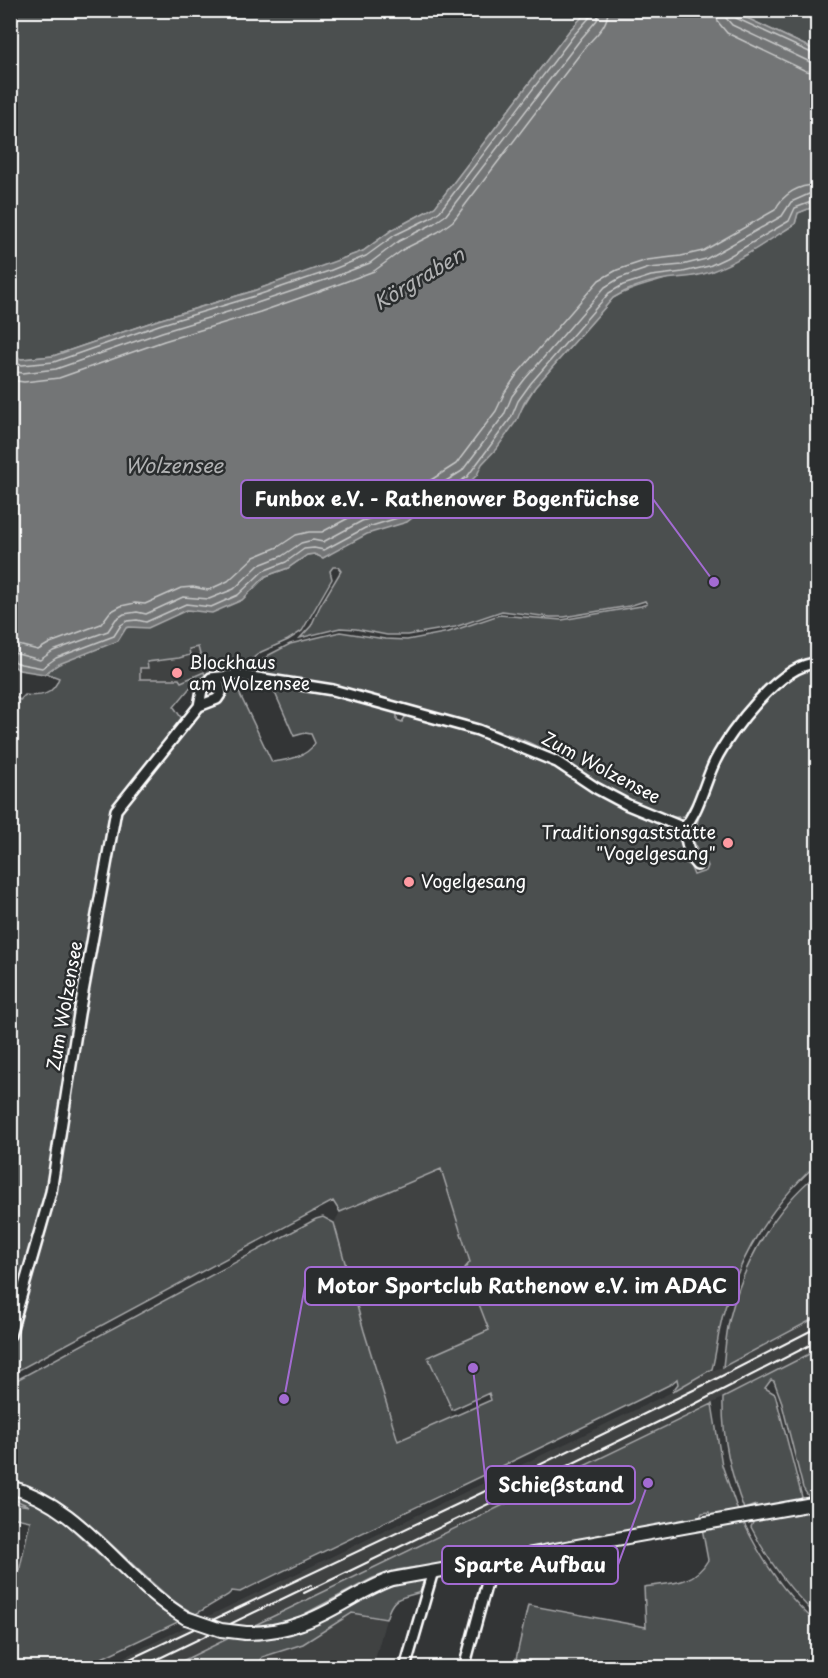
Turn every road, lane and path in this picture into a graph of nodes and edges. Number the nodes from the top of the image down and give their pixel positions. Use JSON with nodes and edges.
{"nodes":[{"id":1,"x":818,"y":663,"type":"edge"},
{"id":2,"x":218,"y":678,"type":"junction"},
{"id":3,"x":199,"y":705,"type":"junction"},
{"id":4,"x":684,"y":828,"type":"junction"},
{"id":5,"x":697,"y":865,"type":"dead end"},
{"id":6,"x":10,"y":1335,"type":"edge"},
{"id":7,"x":10,"y":1487,"type":"edge"},
{"id":8,"x":818,"y":1503,"type":"edge"},
{"id":9,"x":493,"y":1560,"type":"junction"},
{"id":10,"x":434,"y":1570,"type":"junction"},
{"id":11,"x":405,"y":1668,"type":"edge"},
{"id":12,"x":464,"y":1668,"type":"edge"}],
"edges":[{"from":1,"to":4,"type":"street"},
{"from":2,"to":3,"type":"street","name":"Zum Wolzensee"},
{"from":2,"to":3,"type":"street","name":"Zum Wolzensee"},
{"from":2,"to":4,"type":"street","name":"Zum Wolzensee"},
{"from":3,"to":6,"type":"street","name":"Zum Wolzensee"},
{"from":4,"to":5,"type":"street"},
{"from":7,"to":10,"type":"main road","bridge":true},
{"from":8,"to":9,"type":"main road"},
{"from":9,"to":10,"type":"main road"},
{"from":9,"to":12,"type":"street"},
{"from":10,"to":11,"type":"street"}]}
